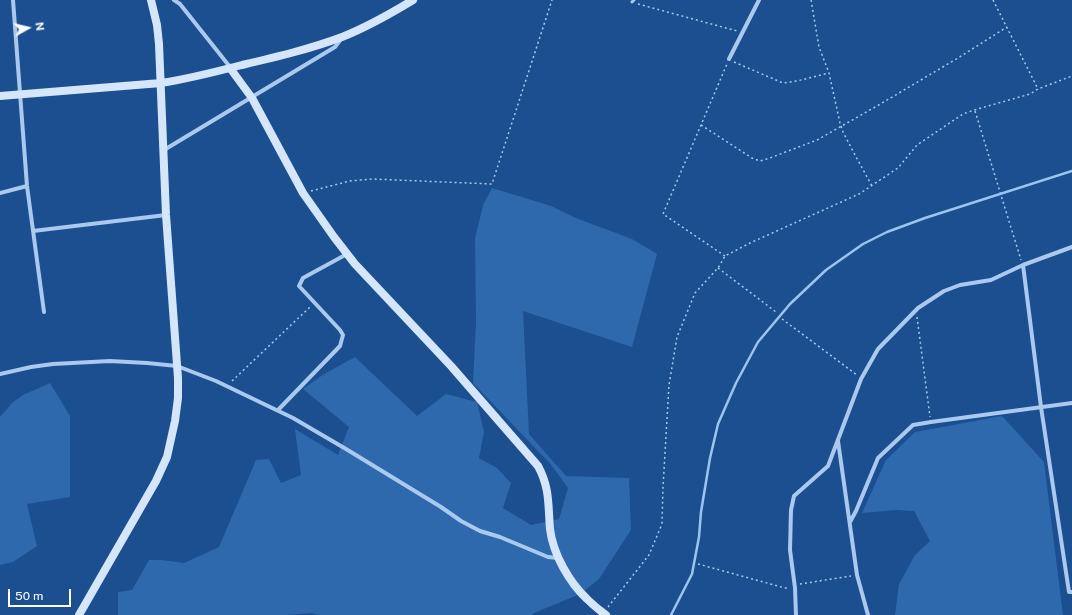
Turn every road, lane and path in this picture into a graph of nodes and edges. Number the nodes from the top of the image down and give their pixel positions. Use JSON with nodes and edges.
{"nodes":[{"id":1,"x":13,"y":0,"type":"edge"},
{"id":2,"x":151,"y":0,"type":"edge"},
{"id":3,"x":174,"y":0,"type":"edge"},
{"id":4,"x":413,"y":0,"type":"edge"},
{"id":5,"x":552,"y":0,"type":"edge"},
{"id":6,"x":759,"y":0,"type":"edge"},
{"id":7,"x":811,"y":0,"type":"edge"},
{"id":8,"x":993,"y":0,"type":"edge"},
{"id":9,"x":633,"y":1,"type":"edge"},
{"id":10,"x":1007,"y":27,"type":"junction"},
{"id":11,"x":742,"y":33,"type":"junction"},
{"id":12,"x":343,"y":36,"type":"junction"},
{"id":13,"x":729,"y":59,"type":"junction"},
{"id":14,"x":230,"y":68,"type":"junction"},
{"id":15,"x":828,"y":73,"type":"junction"},
{"id":16,"x":1072,"y":76,"type":"edge"},
{"id":17,"x":161,"y":83,"type":"junction"},
{"id":18,"x":1038,"y":89,"type":"junction"},
{"id":19,"x":20,"y":94,"type":"junction"},
{"id":20,"x":0,"y":96,"type":"edge"},
{"id":21,"x":252,"y":98,"type":"junction"},
{"id":22,"x":974,"y":110,"type":"junction"},
{"id":23,"x":701,"y":125,"type":"junction"},
{"id":24,"x":841,"y":127,"type":"junction"},
{"id":25,"x":164,"y":150,"type":"junction"},
{"id":26,"x":27,"y":186,"type":"junction"},
{"id":27,"x":872,"y":186,"type":"junction"},
{"id":28,"x":0,"y":193,"type":"edge"},
{"id":29,"x":303,"y":193,"type":"junction"},
{"id":30,"x":166,"y":215,"type":"junction"},
{"id":31,"x":33,"y":231,"type":"junction"},
{"id":32,"x":1072,"y":247,"type":"edge"},
{"id":33,"x":347,"y":254,"type":"junction"},
{"id":34,"x":725,"y":256,"type":"junction"},
{"id":35,"x":1023,"y":265,"type":"junction"},
{"id":36,"x":718,"y":268,"type":"junction"},
{"id":37,"x":315,"y":303,"type":"junction"},
{"id":38,"x":916,"y":309,"type":"junction"},
{"id":39,"x":44,"y":312,"type":"dead end"},
{"id":40,"x":776,"y":312,"type":"dead end"},
{"id":41,"x":782,"y":319,"type":"dead end"},
{"id":42,"x":177,"y":366,"type":"junction"},
{"id":43,"x":0,"y":374,"type":"edge"},
{"id":44,"x":861,"y":379,"type":"junction"},
{"id":45,"x":227,"y":386,"type":"junction"},
{"id":46,"x":1072,"y":403,"type":"edge"},
{"id":47,"x":1041,"y":407,"type":"junction"},
{"id":48,"x":278,"y":410,"type":"junction"},
{"id":49,"x":930,"y":422,"type":"junction"},
{"id":50,"x":838,"y":440,"type":"junction"},
{"id":51,"x":850,"y":522,"type":"junction"},
{"id":52,"x":558,"y":558,"type":"junction"},
{"id":53,"x":698,"y":564,"type":"dead end"},
{"id":54,"x":857,"y":575,"type":"junction"},
{"id":55,"x":795,"y":586,"type":"junction"},
{"id":56,"x":1072,"y":592,"type":"edge"},
{"id":57,"x":605,"y":614,"type":"edge"},
{"id":58,"x":79,"y":615,"type":"edge"},
{"id":59,"x":796,"y":615,"type":"edge"},
{"id":60,"x":868,"y":615,"type":"edge"}],
"edges":[{"from":1,"to":19,"type":"street"},
{"from":2,"to":17,"type":"street"},
{"from":3,"to":14,"type":"street"},
{"from":4,"to":12,"type":"street"},
{"from":5,"to":29,"type":"path"},
{"from":6,"to":11,"type":"street"},
{"from":7,"to":15,"type":"path"},
{"from":8,"to":10,"type":"path"},
{"from":9,"to":11,"type":"path"},
{"from":10,"to":18,"type":"path"},
{"from":10,"to":24,"type":"path"},
{"from":11,"to":13,"type":"street"},
{"from":12,"to":14,"type":"street"},
{"from":12,"to":21,"type":"street"},
{"from":13,"to":15,"type":"path"},
{"from":13,"to":23,"type":"path"},
{"from":14,"to":17,"type":"street"},
{"from":14,"to":21,"type":"street"},
{"from":15,"to":24,"type":"path"},
{"from":16,"to":18,"type":"path"},
{"from":17,"to":19,"type":"street"},
{"from":17,"to":25,"type":"street"},
{"from":18,"to":22,"type":"path"},
{"from":19,"to":20,"type":"street"},
{"from":19,"to":26,"type":"street"},
{"from":21,"to":25,"type":"street"},
{"from":21,"to":29,"type":"street"},
{"from":22,"to":27,"type":"path"},
{"from":22,"to":35,"type":"path"},
{"from":23,"to":24,"type":"path"},
{"from":23,"to":34,"type":"path"},
{"from":24,"to":27,"type":"path"},
{"from":25,"to":30,"type":"street"},
{"from":26,"to":28,"type":"street"},
{"from":26,"to":31,"type":"street"},
{"from":27,"to":34,"type":"path"},
{"from":29,"to":33,"type":"street"},
{"from":30,"to":31,"type":"street"},
{"from":30,"to":42,"type":"street"},
{"from":31,"to":39,"type":"street"},
{"from":32,"to":35,"type":"street"},
{"from":33,"to":37,"type":"street"},
{"from":33,"to":52,"type":"street"},
{"from":34,"to":36,"type":"path"},
{"from":35,"to":38,"type":"street"},
{"from":35,"to":47,"type":"street"},
{"from":36,"to":40,"type":"path"},
{"from":36,"to":57,"type":"path"},
{"from":37,"to":45,"type":"path"},
{"from":37,"to":48,"type":"street"},
{"from":38,"to":44,"type":"street"},
{"from":38,"to":49,"type":"path"},
{"from":41,"to":44,"type":"path"},
{"from":42,"to":43,"type":"street"},
{"from":42,"to":45,"type":"street"},
{"from":42,"to":58,"type":"street"},
{"from":44,"to":50,"type":"street"},
{"from":45,"to":48,"type":"street"},
{"from":46,"to":47,"type":"street"},
{"from":47,"to":49,"type":"street"},
{"from":47,"to":56,"type":"street"},
{"from":48,"to":52,"type":"street"},
{"from":49,"to":51,"type":"street"},
{"from":50,"to":51,"type":"street"},
{"from":50,"to":55,"type":"street"},
{"from":51,"to":54,"type":"street"},
{"from":52,"to":57,"type":"street"},
{"from":53,"to":55,"type":"path"},
{"from":54,"to":55,"type":"path"},
{"from":54,"to":60,"type":"street"},
{"from":55,"to":59,"type":"street"}]}
